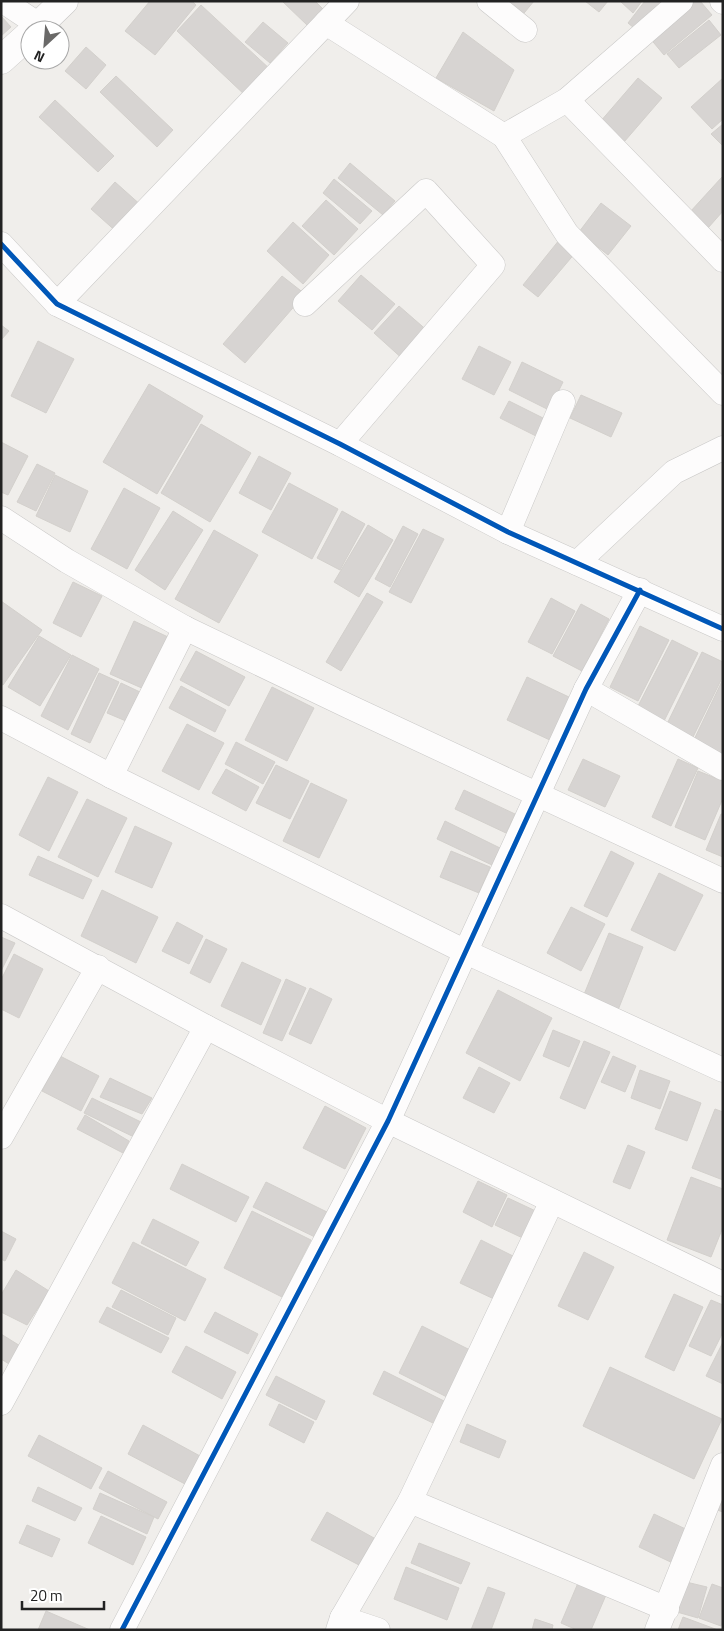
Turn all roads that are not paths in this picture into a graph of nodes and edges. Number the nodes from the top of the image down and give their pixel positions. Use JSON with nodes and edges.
{"nodes":[{"id":1,"x":3,"y":1,"type":"edge"},
{"id":2,"x":64,"y":1,"type":"edge"},
{"id":3,"x":347,"y":1,"type":"edge"},
{"id":4,"x":489,"y":1,"type":"edge"},
{"id":5,"x":681,"y":1,"type":"edge"},
{"id":6,"x":23,"y":20,"type":"edge"},
{"id":7,"x":44,"y":20,"type":"edge"},
{"id":8,"x":326,"y":23,"type":"junction"},
{"id":9,"x":525,"y":30,"type":"dead end"},
{"id":10,"x":20,"y":43,"type":"edge"},
{"id":11,"x":1,"y":60,"type":"edge"},
{"id":12,"x":567,"y":100,"type":"junction"},
{"id":13,"x":504,"y":136,"type":"junction"},
{"id":14,"x":1,"y":244,"type":"edge"},
{"id":15,"x":723,"y":260,"type":"edge"},
{"id":16,"x":57,"y":304,"type":"junction"},
{"id":17,"x":305,"y":304,"type":"dead end"},
{"id":18,"x":723,"y":393,"type":"edge"},
{"id":19,"x":563,"y":402,"type":"dead end"},
{"id":20,"x":340,"y":444,"type":"junction"},
{"id":21,"x":723,"y":448,"type":"edge"},
{"id":22,"x":1,"y":518,"type":"edge"},
{"id":23,"x":508,"y":532,"type":"junction"},
{"id":24,"x":577,"y":563,"type":"junction"},
{"id":25,"x":640,"y":590,"type":"junction"},
{"id":26,"x":185,"y":628,"type":"junction"},
{"id":27,"x":723,"y":628,"type":"edge"},
{"id":28,"x":586,"y":689,"type":"junction"},
{"id":29,"x":1,"y":718,"type":"edge"},
{"id":30,"x":723,"y":768,"type":"edge"},
{"id":31,"x":111,"y":776,"type":"junction"},
{"id":32,"x":537,"y":794,"type":"junction"},
{"id":33,"x":723,"y":880,"type":"edge"},
{"id":34,"x":1,"y":916,"type":"edge"},
{"id":35,"x":464,"y":951,"type":"junction"},
{"id":36,"x":98,"y":967,"type":"junction"},
{"id":37,"x":206,"y":1027,"type":"junction"},
{"id":38,"x":723,"y":1070,"type":"edge"},
{"id":39,"x":388,"y":1121,"type":"junction"},
{"id":40,"x":2,"y":1132,"type":"edge"},
{"id":41,"x":552,"y":1201,"type":"junction"},
{"id":42,"x":723,"y":1284,"type":"edge"},
{"id":43,"x":1,"y":1403,"type":"edge"},
{"id":44,"x":723,"y":1465,"type":"edge"},
{"id":45,"x":410,"y":1501,"type":"junction"},
{"id":46,"x":662,"y":1619,"type":"edge"},
{"id":47,"x":340,"y":1624,"type":"edge"},
{"id":48,"x":122,"y":1630,"type":"edge"},
{"id":49,"x":378,"y":1630,"type":"edge"}],
"edges":[{"from":1,"to":6,"type":"street"},
{"from":2,"to":7,"type":"street"},
{"from":3,"to":8,"type":"street"},
{"from":4,"to":9,"type":"street"},
{"from":5,"to":12,"type":"street"},
{"from":8,"to":13,"type":"street"},
{"from":8,"to":16,"type":"street"},
{"from":10,"to":11,"type":"street"},
{"from":12,"to":13,"type":"street"},
{"from":12,"to":15,"type":"street"},
{"from":13,"to":18,"type":"street"},
{"from":14,"to":16,"type":"street"},
{"from":16,"to":20,"type":"street"},
{"from":17,"to":20,"type":"street"},
{"from":19,"to":23,"type":"street"},
{"from":20,"to":23,"type":"street"},
{"from":21,"to":24,"type":"street"},
{"from":22,"to":26,"type":"street"},
{"from":23,"to":24,"type":"street"},
{"from":24,"to":25,"type":"street"},
{"from":25,"to":27,"type":"street"},
{"from":25,"to":28,"type":"street"},
{"from":26,"to":31,"type":"street"},
{"from":26,"to":32,"type":"street"},
{"from":28,"to":30,"type":"street"},
{"from":28,"to":32,"type":"street"},
{"from":29,"to":31,"type":"street"},
{"from":31,"to":35,"type":"street"},
{"from":32,"to":33,"type":"street"},
{"from":32,"to":35,"type":"street"},
{"from":34,"to":36,"type":"street"},
{"from":35,"to":38,"type":"street"},
{"from":35,"to":39,"type":"street"},
{"from":36,"to":37,"type":"street"},
{"from":36,"to":40,"type":"street"},
{"from":37,"to":39,"type":"street"},
{"from":37,"to":43,"type":"street"},
{"from":39,"to":41,"type":"street"},
{"from":39,"to":48,"type":"street"},
{"from":41,"to":42,"type":"street"},
{"from":41,"to":45,"type":"street"},
{"from":44,"to":46,"type":"street"},
{"from":45,"to":46,"type":"street"},
{"from":45,"to":47,"type":"street"},
{"from":47,"to":49,"type":"street"}]}
